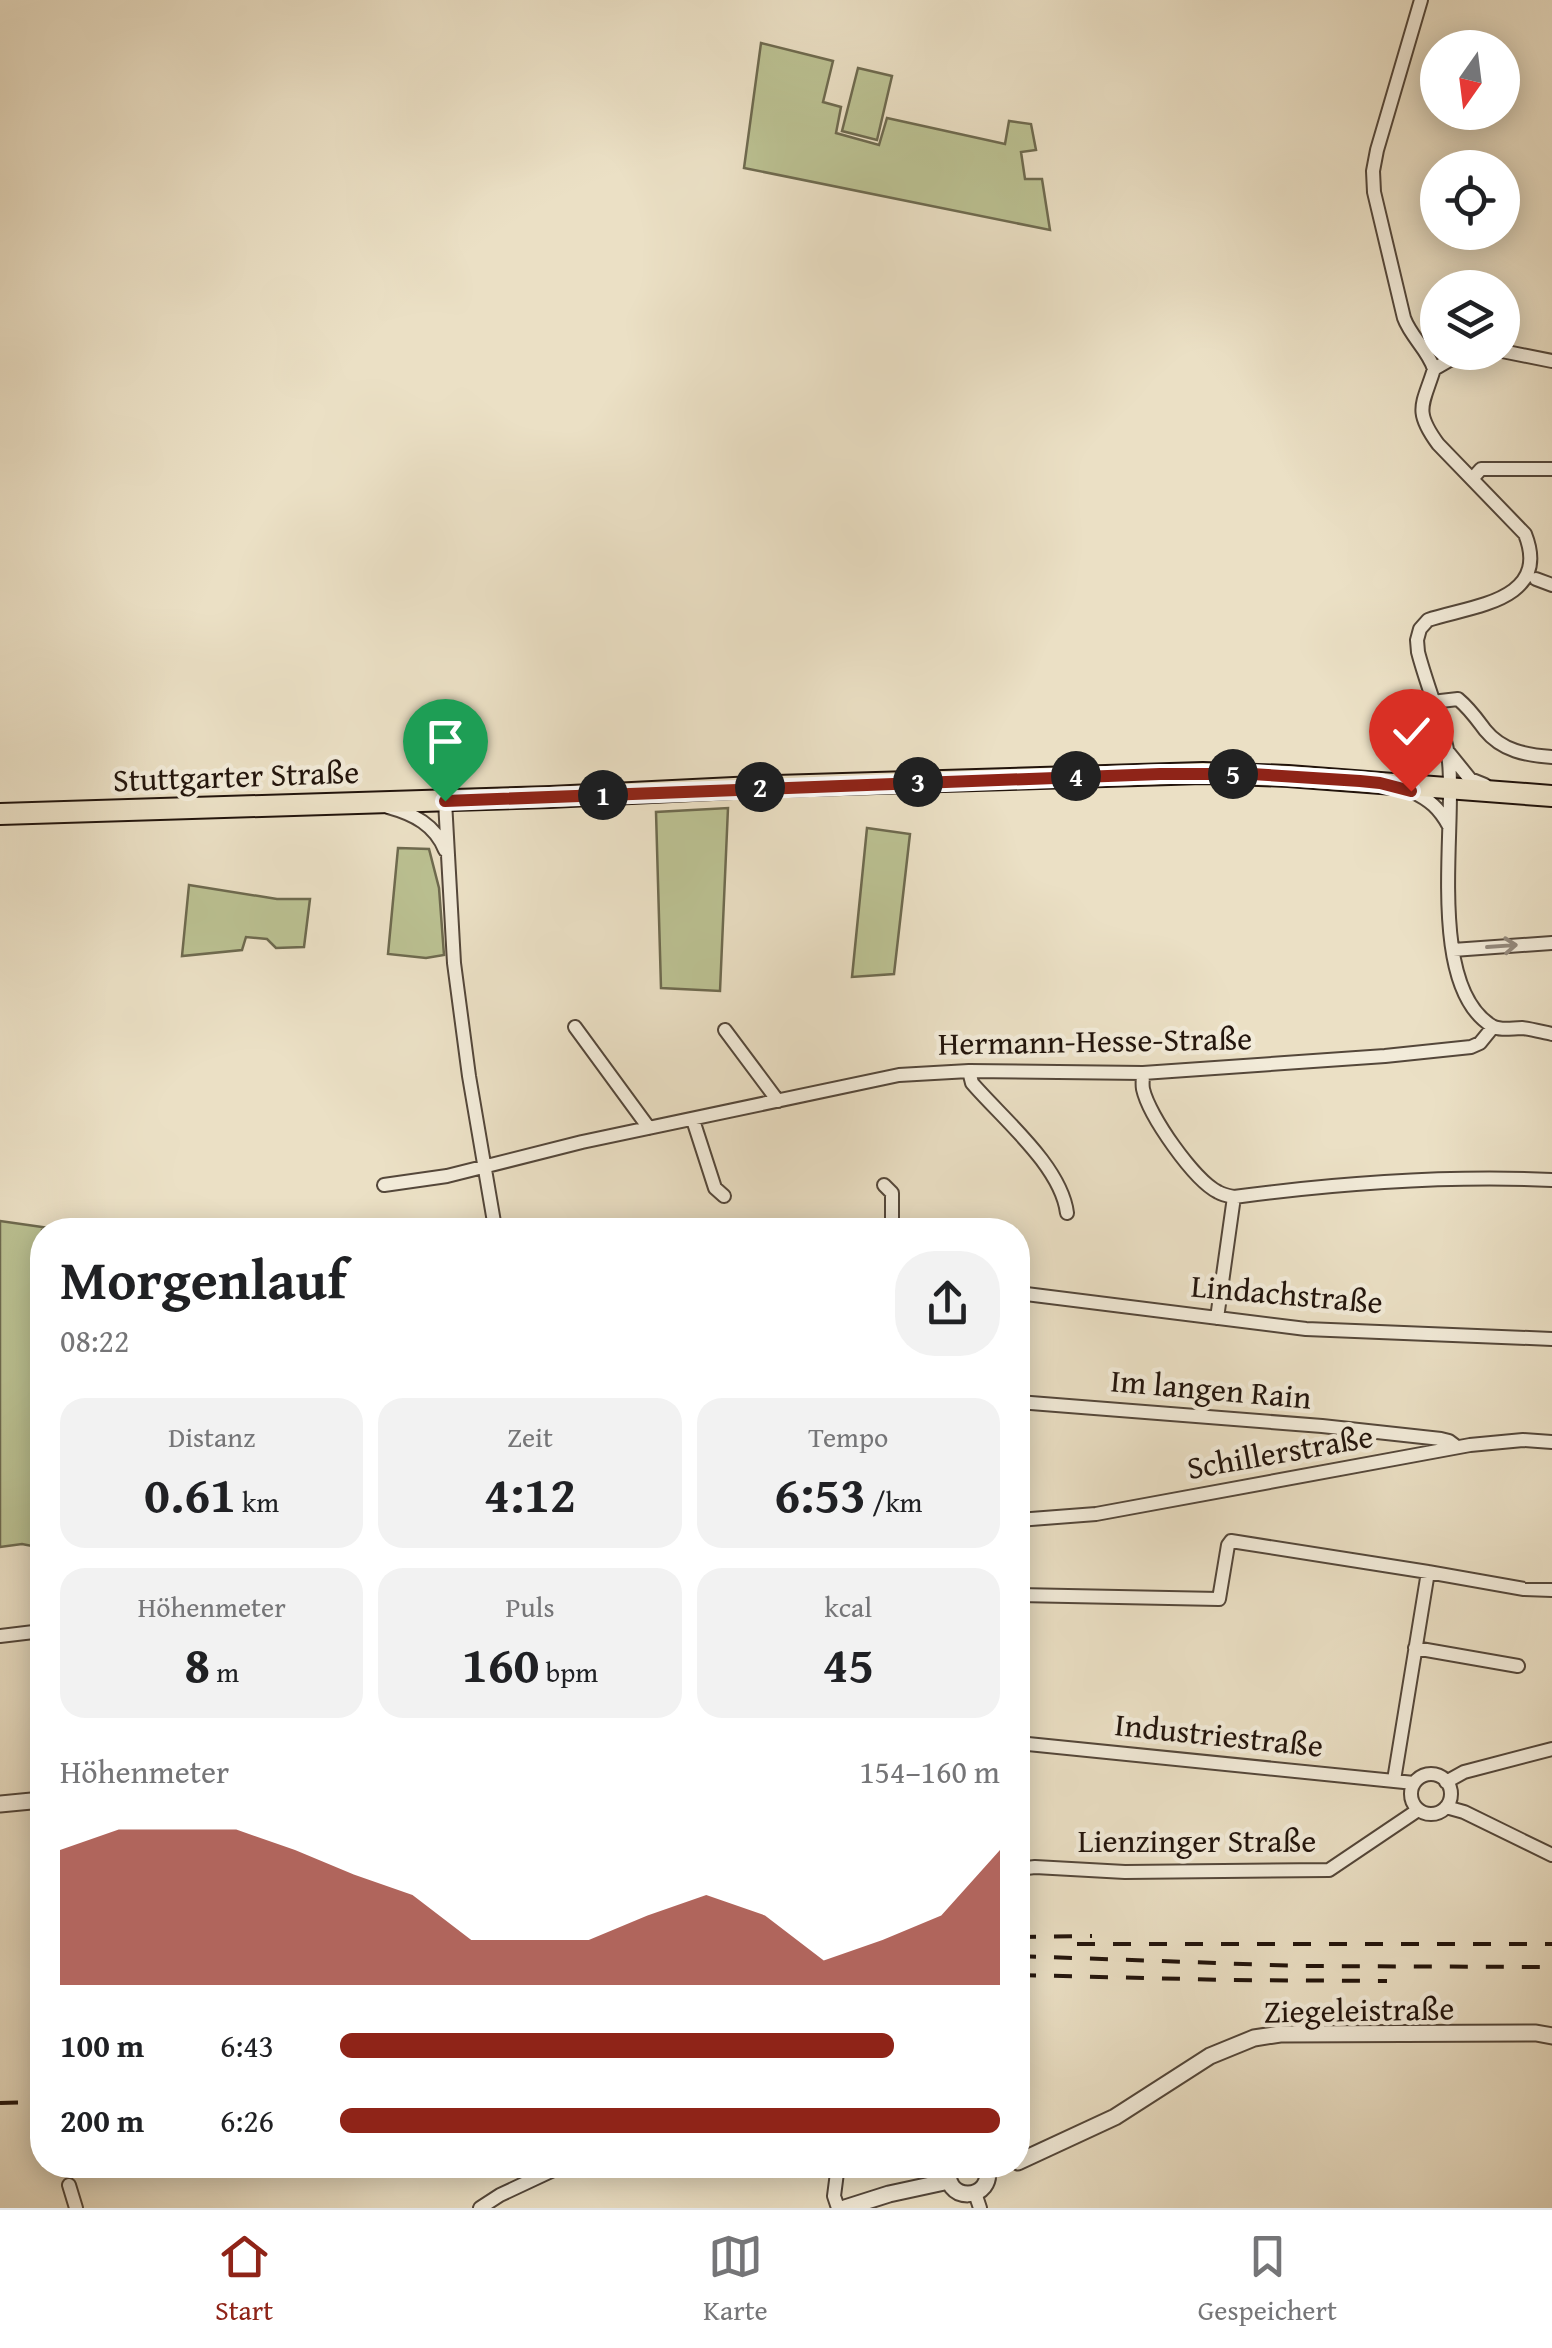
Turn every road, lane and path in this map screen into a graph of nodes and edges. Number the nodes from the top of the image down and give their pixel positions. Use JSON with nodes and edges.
{"nodes":[{"id":1,"x":1421,"y":0,"type":"edge"},
{"id":2,"x":1420,"y":345,"type":"edge"},
{"id":3,"x":1520,"y":355,"type":"edge"},
{"id":4,"x":1552,"y":361,"type":"edge"},
{"id":5,"x":1434,"y":370,"type":"edge"},
{"id":6,"x":1552,"y":469,"type":"edge"},
{"id":7,"x":1472,"y":479,"type":"junction"},
{"id":8,"x":1536,"y":580,"type":"junction"},
{"id":9,"x":1552,"y":585,"type":"edge"},
{"id":10,"x":1432,"y":702,"type":"junction"},
{"id":11,"x":1447,"y":751,"type":"junction"},
{"id":12,"x":1552,"y":757,"type":"edge"},
{"id":13,"x":1380,"y":783,"type":"junction"},
{"id":14,"x":1451,"y":788,"type":"junction"},
{"id":15,"x":1509,"y":792,"type":"junction"},
{"id":16,"x":1552,"y":796,"type":"edge"},
{"id":17,"x":445,"y":801,"type":"junction"},
{"id":18,"x":353,"y":803,"type":"junction"},
{"id":19,"x":0,"y":814,"type":"edge"},
{"id":20,"x":1449,"y":826,"type":"junction"},
{"id":21,"x":448,"y":857,"type":"junction"},
{"id":22,"x":1552,"y":943,"type":"edge"},
{"id":23,"x":1453,"y":950,"type":"junction"},
{"id":24,"x":1493,"y":1027,"type":"junction"},
{"id":25,"x":576,"y":1028,"type":"dead end"},
{"id":26,"x":725,"y":1030,"type":"dead end"},
{"id":27,"x":1550,"y":1033,"type":"edge"},
{"id":28,"x":969,"y":1071,"type":"junction"},
{"id":29,"x":1142,"y":1073,"type":"junction"},
{"id":30,"x":778,"y":1101,"type":"junction"},
{"id":31,"x":693,"y":1120,"type":"junction"},
{"id":32,"x":650,"y":1128,"type":"junction"},
{"id":33,"x":480,"y":1135,"type":"junction"},
{"id":34,"x":530,"y":1154,"type":"junction"},
{"id":35,"x":485,"y":1165,"type":"junction"},
{"id":36,"x":447,"y":1176,"type":"junction"},
{"id":37,"x":1552,"y":1180,"type":"edge"},
{"id":38,"x":384,"y":1185,"type":"dead end"},
{"id":39,"x":884,"y":1185,"type":"dead end"},
{"id":40,"x":724,"y":1196,"type":"dead end"},
{"id":41,"x":1234,"y":1197,"type":"junction"},
{"id":42,"x":491,"y":1204,"type":"junction"},
{"id":43,"x":1067,"y":1213,"type":"dead end"},
{"id":44,"x":493,"y":1218,"type":"edge"},
{"id":45,"x":892,"y":1218,"type":"edge"},
{"id":46,"x":1030,"y":1295,"type":"edge"},
{"id":47,"x":1217,"y":1318,"type":"junction"},
{"id":48,"x":1552,"y":1339,"type":"edge"},
{"id":49,"x":1030,"y":1403,"type":"edge"},
{"id":50,"x":1552,"y":1442,"type":"edge"},
{"id":51,"x":1457,"y":1446,"type":"junction"},
{"id":52,"x":1030,"y":1519,"type":"edge"},
{"id":53,"x":1428,"y":1572,"type":"junction"},
{"id":54,"x":1552,"y":1590,"type":"edge"},
{"id":55,"x":1030,"y":1594,"type":"edge"},
{"id":56,"x":30,"y":1632,"type":"edge"},
{"id":57,"x":0,"y":1636,"type":"edge"},
{"id":58,"x":1415,"y":1648,"type":"junction"},
{"id":59,"x":1518,"y":1666,"type":"dead end"},
{"id":60,"x":1030,"y":1744,"type":"edge"},
{"id":61,"x":1552,"y":1749,"type":"edge"},
{"id":62,"x":1394,"y":1780,"type":"junction"},
{"id":63,"x":1446,"y":1782,"type":"junction"},
{"id":64,"x":1414,"y":1783,"type":"junction"},
{"id":65,"x":30,"y":1801,"type":"edge"},
{"id":66,"x":0,"y":1804,"type":"edge"},
{"id":67,"x":1446,"y":1807,"type":"junction"},
{"id":68,"x":1418,"y":1810,"type":"junction"},
{"id":69,"x":1552,"y":1855,"type":"edge"},
{"id":70,"x":1030,"y":1868,"type":"edge"},
{"id":71,"x":1552,"y":2036,"type":"edge"},
{"id":72,"x":1030,"y":2157,"type":"edge"},
{"id":73,"x":536,"y":2178,"type":"edge"},
{"id":74,"x":836,"y":2178,"type":"edge"},
{"id":75,"x":936,"y":2178,"type":"edge"},
{"id":76,"x":952,"y":2178,"type":"edge"},
{"id":77,"x":986,"y":2178,"type":"edge"},
{"id":78,"x":69,"y":2185,"type":"dead end"},
{"id":79,"x":977,"y":2201,"type":"edge"},
{"id":80,"x":76,"y":2208,"type":"edge"},
{"id":81,"x":480,"y":2208,"type":"edge"},
{"id":82,"x":841,"y":2208,"type":"edge"}],
"edges":[{"from":1,"to":2,"type":"street"},
{"from":3,"to":4,"type":"street"},
{"from":5,"to":7,"type":"street"},
{"from":6,"to":7,"type":"street"},
{"from":7,"to":8,"type":"street"},
{"from":8,"to":9,"type":"street"},
{"from":8,"to":10,"type":"street"},
{"from":10,"to":11,"type":"street"},
{"from":10,"to":12,"type":"street"},
{"from":11,"to":14,"type":"street"},
{"from":11,"to":15,"type":"street"},
{"from":13,"to":14,"type":"main road","name":"Stuttgarter Straße"},
{"from":13,"to":17,"type":"main road","name":"Stuttgarter Straße"},
{"from":13,"to":20,"type":"street"},
{"from":14,"to":15,"type":"main road","name":"Stuttgarter Straße"},
{"from":14,"to":20,"type":"street"},
{"from":15,"to":16,"type":"main road","name":"Stuttgarter Straße"},
{"from":17,"to":18,"type":"main road","name":"Stuttgarter Straße"},
{"from":17,"to":21,"type":"street"},
{"from":18,"to":19,"type":"main road","name":"Stuttgarter Straße"},
{"from":18,"to":21,"type":"street"},
{"from":20,"to":23,"type":"street"},
{"from":21,"to":33,"type":"street"},
{"from":23,"to":22,"type":"street","one_way":true},
{"from":23,"to":24,"type":"street"},
{"from":24,"to":27,"type":"street"},
{"from":24,"to":29,"type":"street","name":"Hermann-Hesse-Straße"},
{"from":25,"to":32,"type":"street"},
{"from":26,"to":30,"type":"street"},
{"from":28,"to":29,"type":"street","name":"Hermann-Hesse-Straße"},
{"from":28,"to":30,"type":"street","name":"Hermann-Hesse-Straße"},
{"from":28,"to":43,"type":"street"},
{"from":29,"to":41,"type":"street"},
{"from":30,"to":31,"type":"street","name":"Hermann-Hesse-Straße"},
{"from":31,"to":32,"type":"street","name":"Hermann-Hesse-Straße"},
{"from":31,"to":40,"type":"street"},
{"from":32,"to":34,"type":"street","name":"Hermann-Hesse-Straße"},
{"from":33,"to":34,"type":"street","name":"Hermann-Hesse-Straße"},
{"from":33,"to":35,"type":"street"},
{"from":33,"to":36,"type":"street"},
{"from":34,"to":35,"type":"street","name":"Hermann-Hesse-Straße"},
{"from":34,"to":42,"type":"street"},
{"from":35,"to":36,"type":"street","name":"Hermann-Hesse-Straße"},
{"from":35,"to":42,"type":"street"},
{"from":36,"to":38,"type":"street","name":"Hermann-Hesse-Straße"},
{"from":36,"to":42,"type":"street"},
{"from":37,"to":41,"type":"street"},
{"from":39,"to":45,"type":"street"},
{"from":41,"to":47,"type":"street"},
{"from":42,"to":44,"type":"street"},
{"from":46,"to":47,"type":"street","name":"Lindachstraße"},
{"from":47,"to":48,"type":"street","name":"Lindachstraße"},
{"from":49,"to":51,"type":"street","name":"Im langen Rain"},
{"from":50,"to":51,"type":"street","name":"Schillerstraße"},
{"from":51,"to":52,"type":"street","name":"Schillerstraße"},
{"from":53,"to":54,"type":"street"},
{"from":53,"to":55,"type":"street"},
{"from":53,"to":58,"type":"street"},
{"from":56,"to":57,"type":"street"},
{"from":58,"to":59,"type":"street"},
{"from":58,"to":62,"type":"street"},
{"from":60,"to":62,"type":"street","name":"Industriestraße"},
{"from":61,"to":63,"type":"street"},
{"from":62,"to":64,"type":"street","name":"Industriestraße"},
{"from":63,"to":64,"type":"street"},
{"from":63,"to":67,"type":"street"},
{"from":64,"to":68,"type":"street"},
{"from":65,"to":66,"type":"street"},
{"from":67,"to":68,"type":"street"},
{"from":67,"to":69,"type":"street"},
{"from":68,"to":70,"type":"street","name":"Lienzinger Straße"},
{"from":71,"to":72,"type":"street","name":"Ziegeleistraße"},
{"from":73,"to":81,"type":"street"},
{"from":74,"to":82,"type":"street"},
{"from":75,"to":82,"type":"street"},
{"from":76,"to":79,"type":"street"},
{"from":77,"to":79,"type":"street"},
{"from":78,"to":80,"type":"street"}]}
